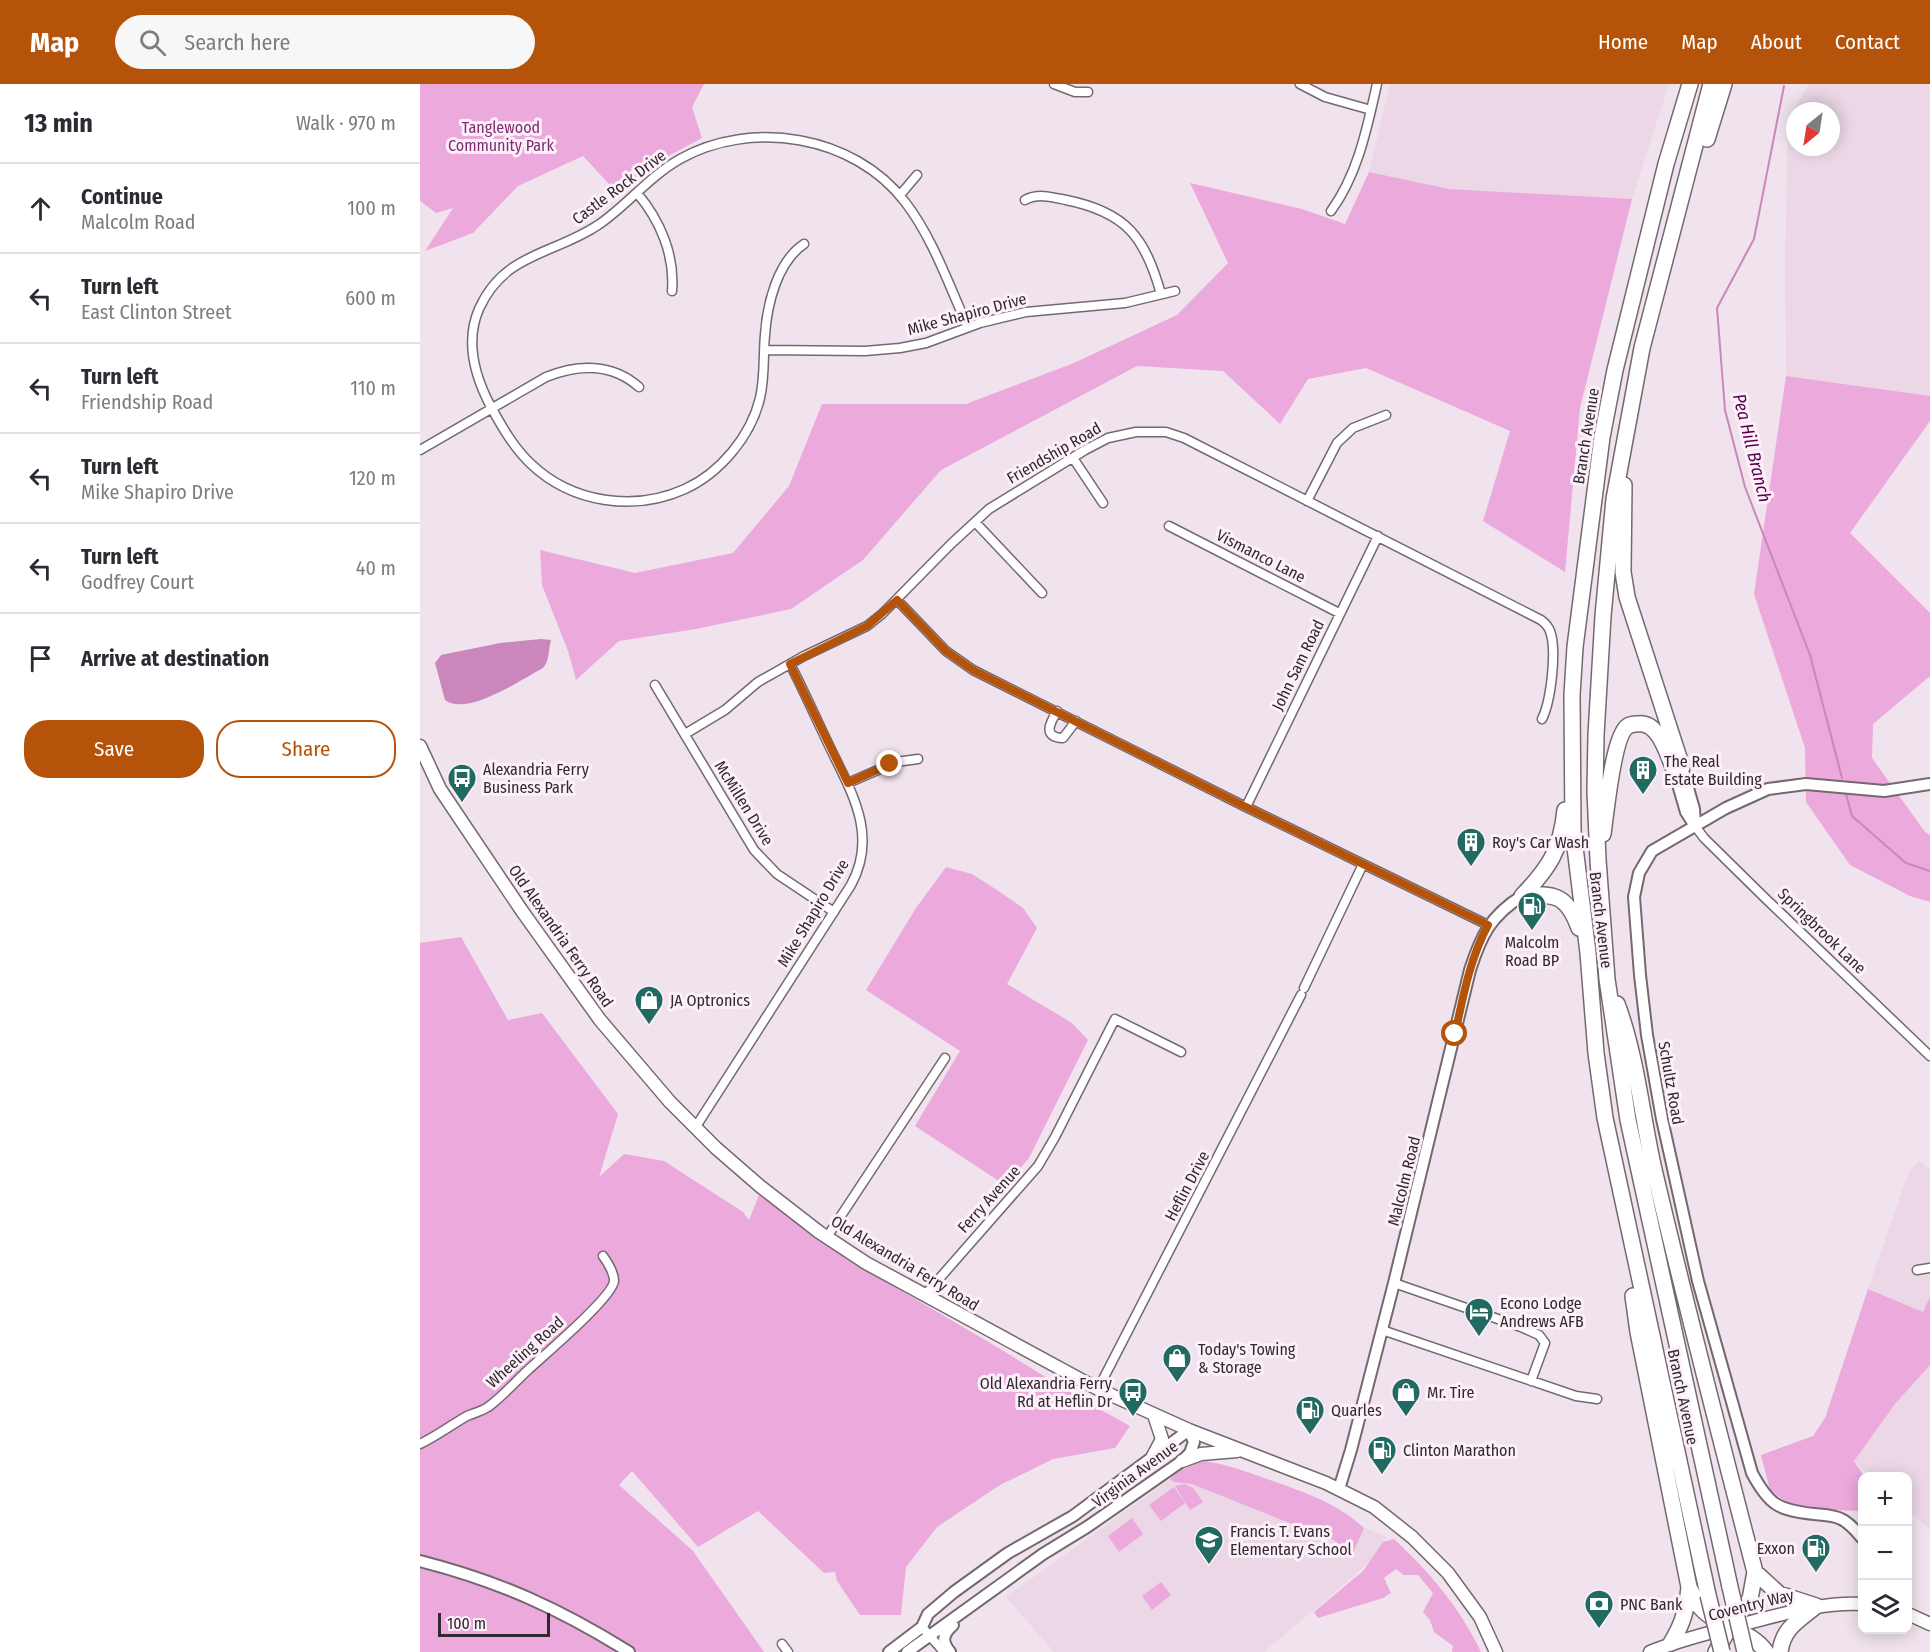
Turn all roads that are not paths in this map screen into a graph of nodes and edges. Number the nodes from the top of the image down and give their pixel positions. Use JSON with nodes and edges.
{"nodes":[{"id":1,"x":1054,"y":84,"type":"edge"},
{"id":2,"x":1300,"y":84,"type":"edge"},
{"id":3,"x":1377,"y":84,"type":"edge"},
{"id":4,"x":1685,"y":84,"type":"edge"},
{"id":5,"x":1690,"y":84,"type":"edge"},
{"id":6,"x":1711,"y":84,"type":"edge"},
{"id":7,"x":1724,"y":84,"type":"edge"},
{"id":8,"x":1088,"y":92,"type":"dead end"},
{"id":9,"x":1371,"y":110,"type":"junction"},
{"id":10,"x":1666,"y":164,"type":"junction"},
{"id":11,"x":917,"y":175,"type":"dead end"},
{"id":12,"x":638,"y":193,"type":"junction"},
{"id":13,"x":900,"y":195,"type":"junction"},
{"id":14,"x":1025,"y":200,"type":"dead end"},
{"id":15,"x":1331,"y":211,"type":"dead end"},
{"id":16,"x":1677,"y":211,"type":"junction"},
{"id":17,"x":804,"y":244,"type":"dead end"},
{"id":18,"x":672,"y":291,"type":"dead end"},
{"id":19,"x":1175,"y":291,"type":"dead end"},
{"id":20,"x":1161,"y":294,"type":"junction"},
{"id":21,"x":968,"y":327,"type":"junction"},
{"id":22,"x":765,"y":350,"type":"junction"},
{"id":23,"x":639,"y":387,"type":"dead end"},
{"id":24,"x":492,"y":410,"type":"junction"},
{"id":25,"x":1386,"y":415,"type":"dead end"},
{"id":26,"x":1625,"y":437,"type":"junction"},
{"id":27,"x":420,"y":450,"type":"edge"},
{"id":28,"x":1073,"y":458,"type":"junction"},
{"id":29,"x":1307,"y":501,"type":"junction"},
{"id":30,"x":1103,"y":503,"type":"dead end"},
{"id":31,"x":975,"y":522,"type":"junction"},
{"id":32,"x":1169,"y":526,"type":"dead end"},
{"id":33,"x":1378,"y":536,"type":"junction"},
{"id":34,"x":1042,"y":593,"type":"dead end"},
{"id":35,"x":897,"y":600,"type":"junction"},
{"id":36,"x":1339,"y":613,"type":"junction"},
{"id":37,"x":790,"y":664,"type":"junction"},
{"id":38,"x":655,"y":685,"type":"dead end"},
{"id":39,"x":1057,"y":711,"type":"junction"},
{"id":40,"x":1542,"y":719,"type":"dead end"},
{"id":41,"x":1076,"y":721,"type":"junction"},
{"id":42,"x":685,"y":734,"type":"junction"},
{"id":43,"x":1573,"y":740,"type":"junction"},
{"id":44,"x":420,"y":746,"type":"edge"},
{"id":45,"x":918,"y":759,"type":"dead end"},
{"id":46,"x":1678,"y":767,"type":"junction"},
{"id":47,"x":848,"y":783,"type":"junction"},
{"id":48,"x":1930,"y":784,"type":"edge"},
{"id":49,"x":1246,"y":807,"type":"junction"},
{"id":50,"x":1695,"y":826,"type":"junction"},
{"id":51,"x":1598,"y":860,"type":"junction"},
{"id":52,"x":1363,"y":864,"type":"junction"},
{"id":53,"x":1522,"y":896,"type":"junction"},
{"id":54,"x":834,"y":912,"type":"junction"},
{"id":55,"x":1488,"y":925,"type":"junction"},
{"id":56,"x":1588,"y":953,"type":"junction"},
{"id":57,"x":1607,"y":979,"type":"junction"},
{"id":58,"x":1181,"y":1052,"type":"dead end"},
{"id":59,"x":1930,"y":1056,"type":"edge"},
{"id":60,"x":945,"y":1058,"type":"dead end"},
{"id":61,"x":695,"y":1128,"type":"junction"},
{"id":62,"x":1623,"y":1200,"type":"junction"},
{"id":63,"x":827,"y":1238,"type":"junction"},
{"id":64,"x":603,"y":1257,"type":"dead end"},
{"id":65,"x":1930,"y":1268,"type":"edge"},
{"id":66,"x":1917,"y":1270,"type":"dead end"},
{"id":67,"x":1394,"y":1284,"type":"junction"},
{"id":68,"x":924,"y":1296,"type":"junction"},
{"id":69,"x":1382,"y":1330,"type":"junction"},
{"id":70,"x":1530,"y":1381,"type":"junction"},
{"id":71,"x":1098,"y":1389,"type":"junction"},
{"id":72,"x":1597,"y":1399,"type":"dead end"},
{"id":73,"x":1154,"y":1414,"type":"junction"},
{"id":74,"x":1189,"y":1430,"type":"junction"},
{"id":75,"x":420,"y":1444,"type":"edge"},
{"id":76,"x":1245,"y":1451,"type":"junction"},
{"id":77,"x":1153,"y":1456,"type":"junction"},
{"id":78,"x":1182,"y":1461,"type":"junction"},
{"id":79,"x":1339,"y":1489,"type":"junction"},
{"id":80,"x":1858,"y":1533,"type":"edge"},
{"id":81,"x":420,"y":1561,"type":"edge"},
{"id":82,"x":1755,"y":1572,"type":"junction"},
{"id":83,"x":1689,"y":1587,"type":"junction"},
{"id":84,"x":1858,"y":1604,"type":"edge"},
{"id":85,"x":1816,"y":1606,"type":"junction"},
{"id":86,"x":959,"y":1614,"type":"junction"},
{"id":87,"x":1912,"y":1616,"type":"edge"},
{"id":88,"x":1930,"y":1624,"type":"edge"},
{"id":89,"x":1729,"y":1628,"type":"junction"},
{"id":90,"x":925,"y":1631,"type":"junction"},
{"id":91,"x":1671,"y":1643,"type":"junction"},
{"id":92,"x":782,"y":1644,"type":"dead end"},
{"id":93,"x":629,"y":1652,"type":"edge"},
{"id":94,"x":788,"y":1652,"type":"edge"},
{"id":95,"x":890,"y":1652,"type":"edge"},
{"id":96,"x":907,"y":1652,"type":"edge"},
{"id":97,"x":944,"y":1652,"type":"edge"},
{"id":98,"x":950,"y":1652,"type":"edge"},
{"id":99,"x":1496,"y":1652,"type":"edge"},
{"id":100,"x":1650,"y":1652,"type":"edge"},
{"id":101,"x":1716,"y":1652,"type":"edge"},
{"id":102,"x":1722,"y":1652,"type":"edge"},
{"id":103,"x":1745,"y":1652,"type":"edge"},
{"id":104,"x":1766,"y":1652,"type":"edge"},
{"id":105,"x":1780,"y":1652,"type":"edge"}],
"edges":[{"from":1,"to":8,"type":"street"},
{"from":2,"to":9,"type":"street"},
{"from":3,"to":9,"type":"street"},
{"from":4,"to":10,"type":"highway"},
{"from":5,"to":10,"type":"highway","name":"Branch Avenue"},
{"from":6,"to":16,"type":"highway","name":"Branch Avenue"},
{"from":7,"to":16,"type":"highway"},
{"from":9,"to":15,"type":"street"},
{"from":10,"to":43,"type":"highway","name":"Branch Avenue"},
{"from":11,"to":13,"type":"street"},
{"from":12,"to":13,"type":"street","name":"Castle Rock Drive"},
{"from":12,"to":18,"type":"street"},
{"from":12,"to":24,"type":"street","name":"Castle Rock Drive"},
{"from":13,"to":21,"type":"street","name":"Castle Rock Drive"},
{"from":14,"to":20,"type":"street"},
{"from":16,"to":26,"type":"highway","name":"Branch Avenue"},
{"from":17,"to":22,"type":"street","name":"Castle Rock Drive"},
{"from":19,"to":20,"type":"street","name":"Mike Shapiro Drive"},
{"from":20,"to":21,"type":"street","name":"Mike Shapiro Drive"},
{"from":21,"to":22,"type":"street","name":"Mike Shapiro Drive"},
{"from":22,"to":24,"type":"street","name":"Castle Rock Drive"},
{"from":23,"to":24,"type":"street"},
{"from":24,"to":27,"type":"street"},
{"from":25,"to":29,"type":"street"},
{"from":26,"to":46,"type":"highway"},
{"from":26,"to":51,"type":"highway","name":"Branch Avenue"},
{"from":28,"to":29,"type":"street","name":"Friendship Road"},
{"from":28,"to":30,"type":"street"},
{"from":28,"to":31,"type":"street","name":"Friendship Road"},
{"from":29,"to":33,"type":"street","name":"Friendship Road"},
{"from":31,"to":34,"type":"street"},
{"from":31,"to":35,"type":"street","name":"Friendship Road"},
{"from":32,"to":36,"type":"street","name":"Vismanco Lane"},
{"from":33,"to":36,"type":"street","name":"John Sam Road"},
{"from":33,"to":40,"type":"street","name":"Friendship Road"},
{"from":35,"to":37,"type":"street","name":"Friendship Road"},
{"from":35,"to":39,"type":"street"},
{"from":36,"to":49,"type":"street","name":"John Sam Road"},
{"from":37,"to":42,"type":"street","name":"Friendship Road"},
{"from":37,"to":47,"type":"street","name":"Mike Shapiro Drive"},
{"from":38,"to":42,"type":"street","name":"McMillen Drive"},
{"from":39,"to":41,"type":"street"},
{"from":39,"to":41,"type":"street"},
{"from":41,"to":49,"type":"street"},
{"from":42,"to":54,"type":"street","name":"McMillen Drive"},
{"from":43,"to":53,"type":"highway"},
{"from":43,"to":56,"type":"highway","name":"Branch Avenue"},
{"from":44,"to":61,"type":"main road","name":"Old Alexandria Ferry Road"},
{"from":45,"to":47,"type":"street"},
{"from":46,"to":50,"type":"street"},
{"from":46,"to":51,"type":"highway"},
{"from":47,"to":54,"type":"street","name":"Mike Shapiro Drive"},
{"from":48,"to":50,"type":"street","name":"Schultz Road"},
{"from":49,"to":52,"type":"street"},
{"from":50,"to":59,"type":"street","name":"Springbrook Lane"},
{"from":50,"to":80,"type":"street","name":"Schultz Road"},
{"from":51,"to":57,"type":"highway","name":"Branch Avenue"},
{"from":52,"to":55,"type":"street"},
{"from":52,"to":71,"type":"street","name":"Heflin Drive"},
{"from":53,"to":55,"type":"street","name":"Malcolm Road"},
{"from":53,"to":56,"type":"highway"},
{"from":54,"to":61,"type":"street","name":"Mike Shapiro Drive"},
{"from":55,"to":67,"type":"street","name":"Malcolm Road"},
{"from":56,"to":62,"type":"highway","name":"Branch Avenue"},
{"from":57,"to":82,"type":"highway"},
{"from":57,"to":103,"type":"highway","name":"Branch Avenue","bridge":true},
{"from":58,"to":68,"type":"street","name":"Ferry Avenue"},
{"from":60,"to":63,"type":"street"},
{"from":61,"to":63,"type":"main road","name":"Old Alexandria Ferry Road"},
{"from":62,"to":83,"type":"highway"},
{"from":62,"to":102,"type":"highway","name":"Branch Avenue","bridge":true},
{"from":63,"to":68,"type":"main road","name":"Old Alexandria Ferry Road"},
{"from":64,"to":75,"type":"street","name":"Wheeling Road"},
{"from":65,"to":66,"type":"street"},
{"from":67,"to":69,"type":"street","name":"Malcolm Road"},
{"from":67,"to":70,"type":"street"},
{"from":68,"to":71,"type":"main road","name":"Old Alexandria Ferry Road"},
{"from":69,"to":70,"type":"street"},
{"from":69,"to":79,"type":"street","name":"Malcolm Road"},
{"from":70,"to":72,"type":"street"},
{"from":71,"to":73,"type":"main road","name":"Old Alexandria Ferry Road"},
{"from":73,"to":74,"type":"main road","name":"Old Alexandria Ferry Road"},
{"from":73,"to":77,"type":"main road"},
{"from":74,"to":76,"type":"main road","name":"Old Alexandria Ferry Road"},
{"from":74,"to":77,"type":"street","name":"Virginia Avenue"},
{"from":74,"to":78,"type":"street","name":"Virginia Avenue"},
{"from":76,"to":78,"type":"main road"},
{"from":76,"to":79,"type":"main road","name":"Old Alexandria Ferry Road"},
{"from":77,"to":90,"type":"street","name":"Virginia Avenue"},
{"from":78,"to":86,"type":"street","name":"Virginia Avenue"},
{"from":79,"to":99,"type":"main road","name":"Old Alexandria Ferry Road"},
{"from":81,"to":93,"type":"street"},
{"from":82,"to":85,"type":"highway"},
{"from":82,"to":89,"type":"highway"},
{"from":83,"to":89,"type":"highway"},
{"from":83,"to":91,"type":"highway"},
{"from":84,"to":85,"type":"main road","name":"Coventry Way"},
{"from":85,"to":89,"type":"main road","name":"Coventry Way"},
{"from":85,"to":105,"type":"highway"},
{"from":86,"to":90,"type":"street","name":"Virginia Avenue"},
{"from":86,"to":98,"type":"street"},
{"from":87,"to":88,"type":"main road"},
{"from":89,"to":91,"type":"main road","name":"Coventry Way"},
{"from":89,"to":101,"type":"highway"},
{"from":89,"to":104,"type":"highway"},
{"from":90,"to":95,"type":"street","name":"Virginia Avenue"},
{"from":90,"to":96,"type":"street","name":"Virginia Avenue"},
{"from":90,"to":97,"type":"street"},
{"from":91,"to":100,"type":"main road","name":"Coventry Way"},
{"from":92,"to":94,"type":"street"}]}
